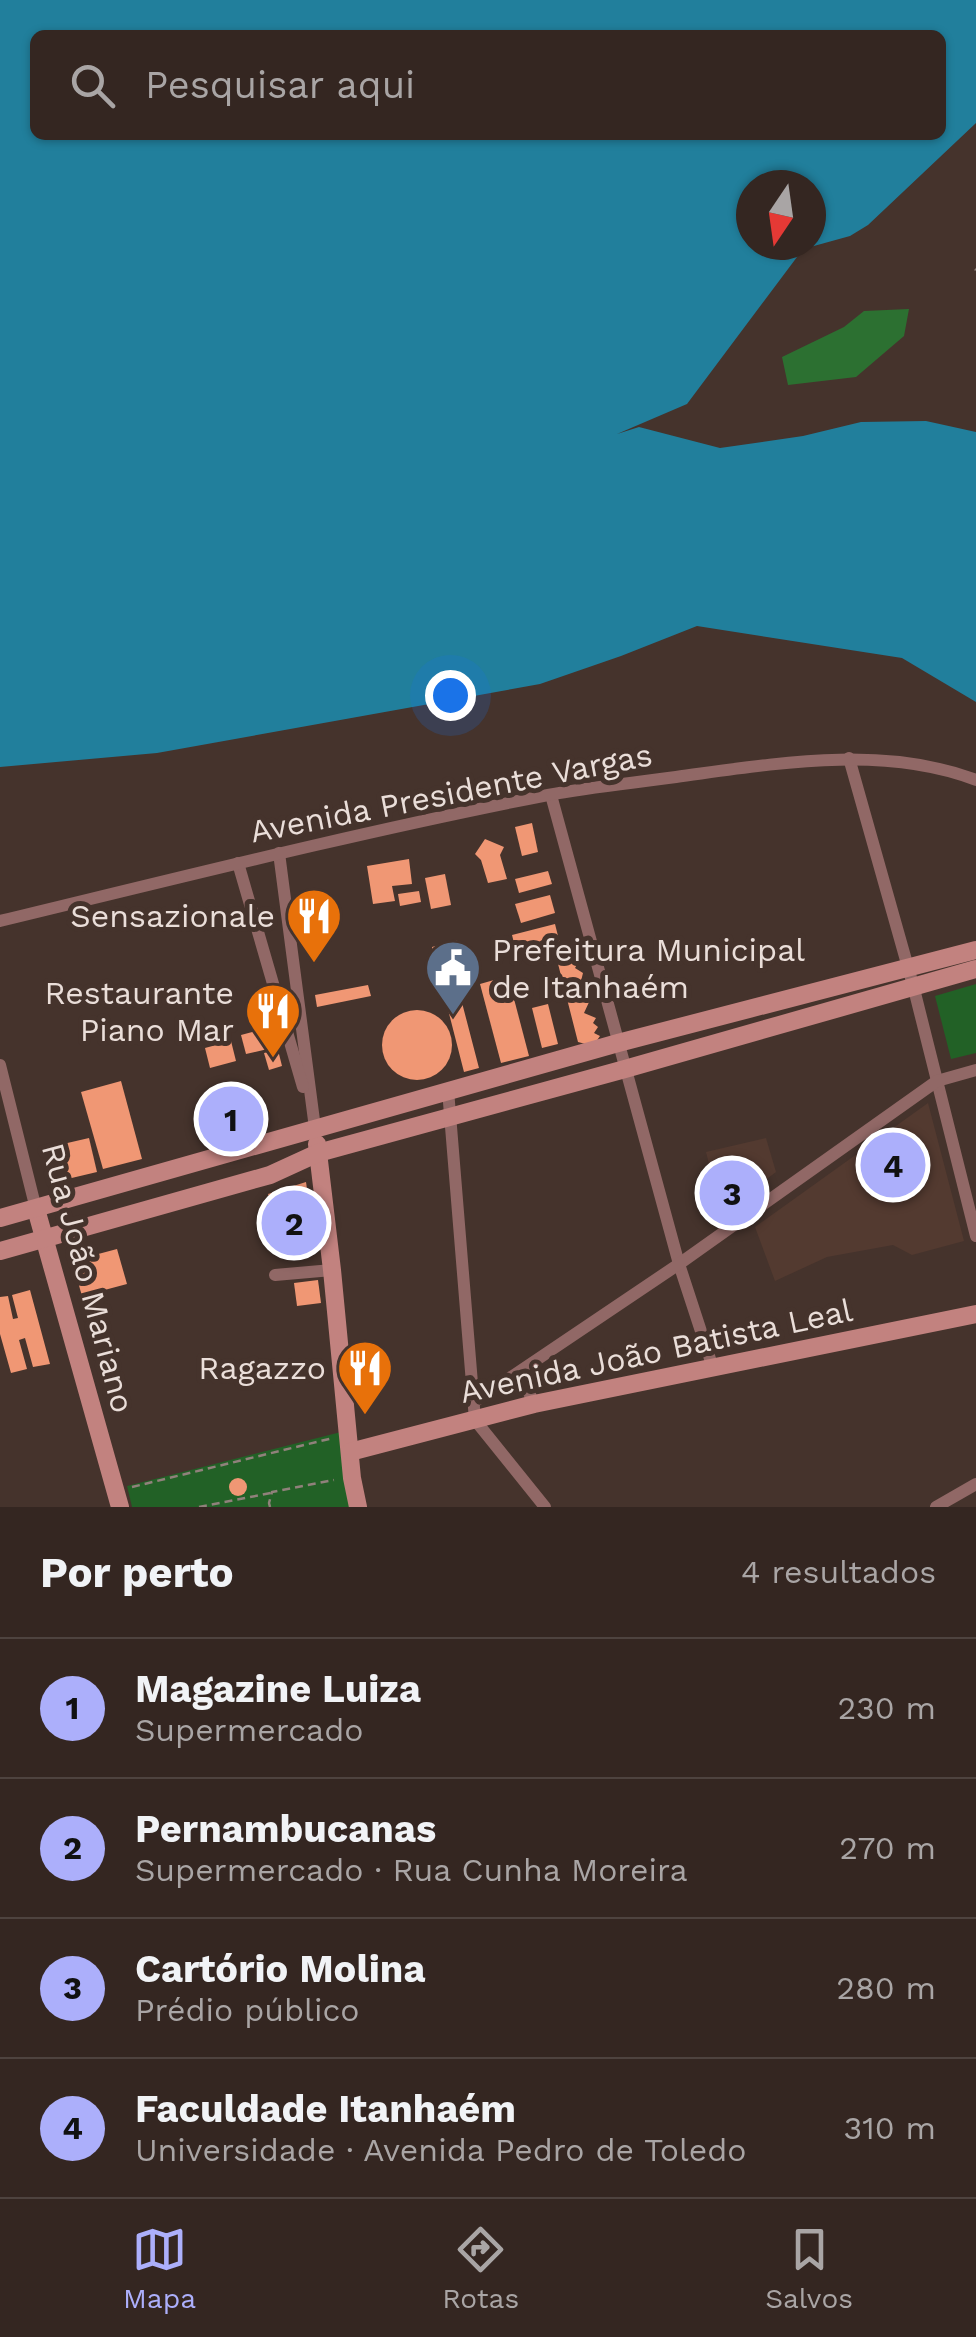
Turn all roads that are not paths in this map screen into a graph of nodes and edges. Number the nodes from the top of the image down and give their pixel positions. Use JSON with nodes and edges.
{"nodes":[{"id":1,"x":849,"y":758,"type":"junction"},
{"id":2,"x":976,"y":780,"type":"edge"},
{"id":3,"x":551,"y":794,"type":"junction"},
{"id":4,"x":280,"y":853,"type":"junction"},
{"id":5,"x":238,"y":863,"type":"junction"},
{"id":6,"x":0,"y":922,"type":"edge"},
{"id":7,"x":976,"y":950,"type":"edge"},
{"id":8,"x":976,"y":969,"type":"edge"},
{"id":9,"x":910,"y":976,"type":"junction"},
{"id":10,"x":618,"y":1044,"type":"junction"},
{"id":11,"x":0,"y":1065,"type":"edge"},
{"id":12,"x":625,"y":1069,"type":"junction"},
{"id":13,"x":976,"y":1070,"type":"edge"},
{"id":14,"x":937,"y":1081,"type":"junction"},
{"id":15,"x":448,"y":1090,"type":"junction"},
{"id":16,"x":450,"y":1117,"type":"junction"},
{"id":17,"x":316,"y":1128,"type":"junction"},
{"id":18,"x":318,"y":1153,"type":"junction"},
{"id":19,"x":36,"y":1208,"type":"junction"},
{"id":20,"x":0,"y":1218,"type":"edge"},
{"id":21,"x":976,"y":1236,"type":"edge"},
{"id":22,"x":44,"y":1239,"type":"junction"},
{"id":23,"x":0,"y":1251,"type":"edge"},
{"id":24,"x":679,"y":1264,"type":"junction"},
{"id":25,"x":332,"y":1270,"type":"junction"},
{"id":26,"x":274,"y":1275,"type":"dead end"},
{"id":27,"x":976,"y":1314,"type":"edge"},
{"id":28,"x":713,"y":1368,"type":"junction"},
{"id":29,"x":520,"y":1372,"type":"junction"},
{"id":30,"x":534,"y":1404,"type":"junction"},
{"id":31,"x":475,"y":1411,"type":"junction"},
{"id":32,"x":344,"y":1444,"type":"junction"},
{"id":33,"x":976,"y":1484,"type":"edge"},
{"id":34,"x":127,"y":1502,"type":"edge"},
{"id":35,"x":358,"y":1507,"type":"edge"},
{"id":36,"x":545,"y":1507,"type":"edge"},
{"id":37,"x":936,"y":1507,"type":"edge"}],
"edges":[{"from":1,"to":2,"type":"street","name":"Avenida Presidente Vargas"},
{"from":1,"to":3,"type":"street","name":"Avenida Presidente Vargas"},
{"from":1,"to":9,"type":"street"},
{"from":3,"to":4,"type":"street","name":"Avenida Presidente Vargas"},
{"from":3,"to":10,"type":"street"},
{"from":4,"to":5,"type":"street","name":"Avenida Presidente Vargas"},
{"from":4,"to":17,"type":"street"},
{"from":5,"to":6,"type":"street","name":"Avenida Presidente Vargas"},
{"from":5,"to":17,"type":"street"},
{"from":7,"to":9,"type":"main road"},
{"from":8,"to":9,"type":"main road"},
{"from":9,"to":10,"type":"main road"},
{"from":9,"to":12,"type":"main road"},
{"from":9,"to":14,"type":"street"},
{"from":10,"to":12,"type":"street"},
{"from":10,"to":15,"type":"main road"},
{"from":11,"to":19,"type":"street","name":"Rua João Mariano"},
{"from":12,"to":16,"type":"main road"},
{"from":12,"to":24,"type":"street"},
{"from":13,"to":14,"type":"street"},
{"from":14,"to":21,"type":"street"},
{"from":14,"to":24,"type":"street"},
{"from":15,"to":16,"type":"street"},
{"from":15,"to":17,"type":"main road"},
{"from":16,"to":18,"type":"main road"},
{"from":16,"to":31,"type":"street"},
{"from":17,"to":18,"type":"main road"},
{"from":17,"to":19,"type":"main road"},
{"from":18,"to":22,"type":"main road"},
{"from":18,"to":25,"type":"main road"},
{"from":19,"to":20,"type":"main road"},
{"from":19,"to":22,"type":"main road","name":"Rua João Mariano"},
{"from":22,"to":23,"type":"main road"},
{"from":22,"to":34,"type":"main road","name":"Rua João Mariano"},
{"from":24,"to":28,"type":"street"},
{"from":24,"to":29,"type":"street"},
{"from":25,"to":26,"type":"street"},
{"from":25,"to":32,"type":"main road"},
{"from":27,"to":28,"type":"main road","name":"Avenida João Batista Leal"},
{"from":28,"to":30,"type":"main road","name":"Avenida João Batista Leal"},
{"from":29,"to":30,"type":"street"},
{"from":29,"to":31,"type":"street"},
{"from":30,"to":31,"type":"main road","name":"Avenida João Batista Leal"},
{"from":31,"to":32,"type":"main road","name":"Avenida João Batista Leal"},
{"from":31,"to":36,"type":"street"},
{"from":32,"to":35,"type":"main road"},
{"from":33,"to":37,"type":"street"}]}
